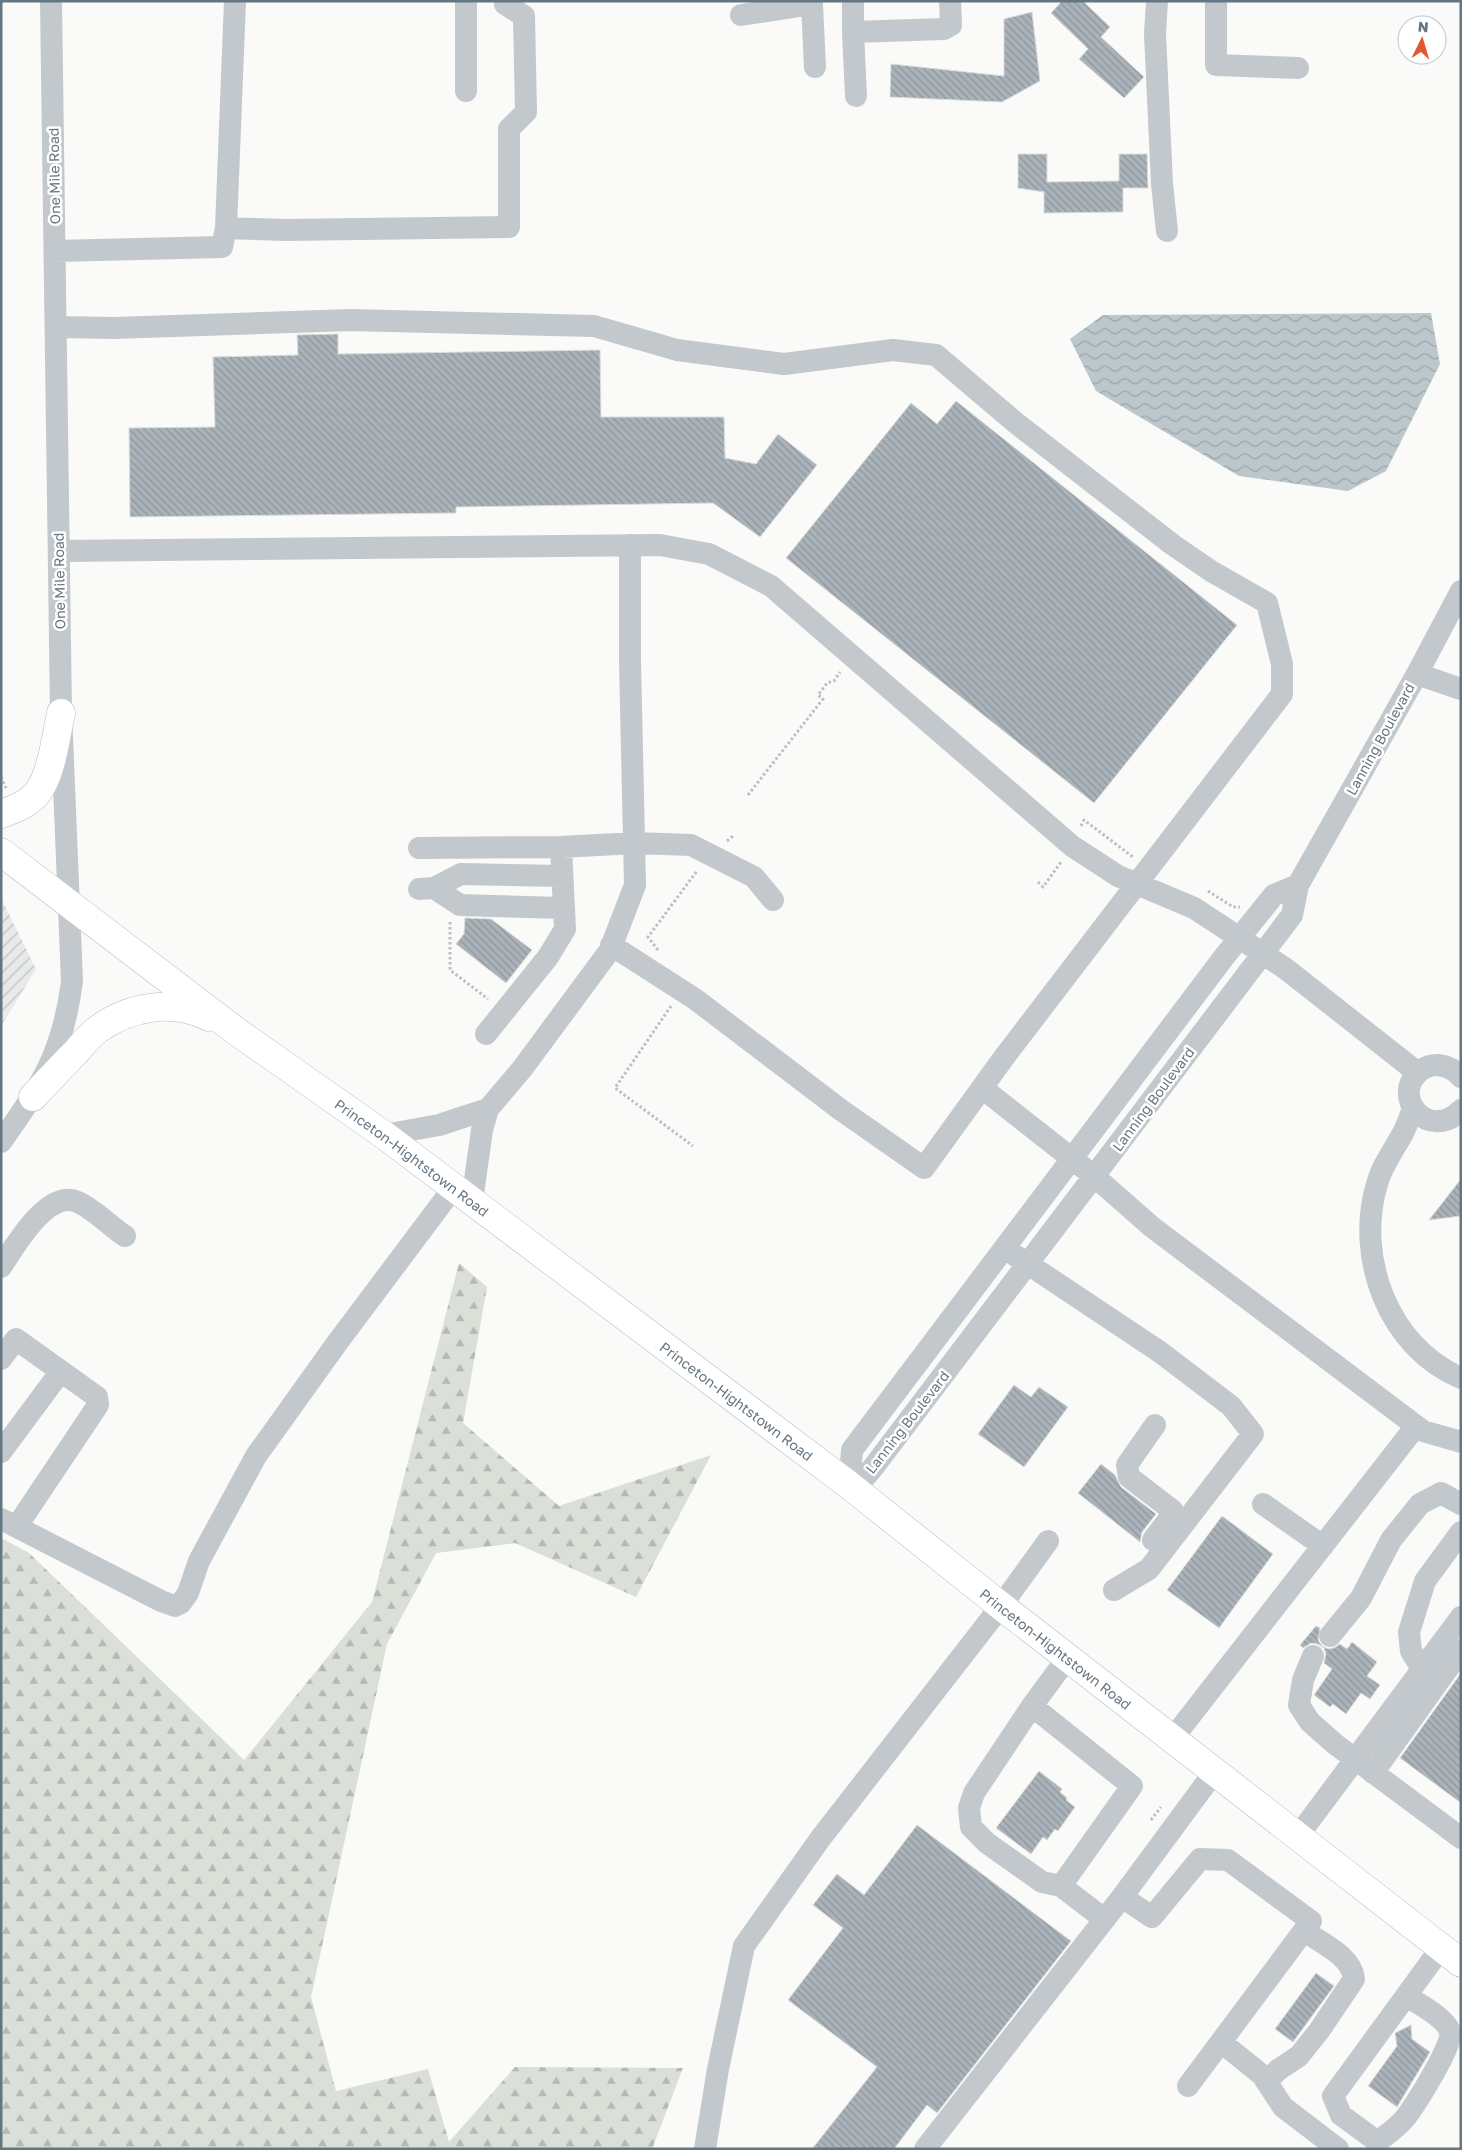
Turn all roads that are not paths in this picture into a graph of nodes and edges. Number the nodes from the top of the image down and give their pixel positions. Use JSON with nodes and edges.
{"nodes":[{"id":1,"x":51,"y":1,"type":"edge"},
{"id":2,"x":235,"y":1,"type":"edge"},
{"id":3,"x":466,"y":1,"type":"edge"},
{"id":4,"x":505,"y":1,"type":"edge"},
{"id":5,"x":853,"y":1,"type":"edge"},
{"id":6,"x":950,"y":1,"type":"edge"},
{"id":7,"x":1156,"y":1,"type":"edge"},
{"id":8,"x":1216,"y":1,"type":"edge"},
{"id":9,"x":812,"y":3,"type":"edge"},
{"id":10,"x":741,"y":15,"type":"dead end"},
{"id":11,"x":853,"y":32,"type":"junction"},
{"id":12,"x":815,"y":67,"type":"dead end"},
{"id":13,"x":1298,"y":68,"type":"dead end"},
{"id":14,"x":466,"y":91,"type":"dead end"},
{"id":15,"x":856,"y":96,"type":"dead end"},
{"id":16,"x":1167,"y":231,"type":"dead end"},
{"id":17,"x":224,"y":238,"type":"junction"},
{"id":18,"x":55,"y":251,"type":"junction"},
{"id":19,"x":56,"y":327,"type":"junction"},
{"id":20,"x":630,"y":545,"type":"junction"},
{"id":21,"x":59,"y":551,"type":"junction"},
{"id":22,"x":1461,"y":591,"type":"edge"},
{"id":23,"x":1417,"y":674,"type":"junction"},
{"id":24,"x":1461,"y":689,"type":"edge"},
{"id":25,"x":61,"y":713,"type":"junction"},
{"id":26,"x":1,"y":814,"type":"edge"},
{"id":27,"x":635,"y":843,"type":"junction"},
{"id":28,"x":561,"y":847,"type":"junction"},
{"id":29,"x":419,"y":848,"type":"dead end"},
{"id":30,"x":1,"y":852,"type":"edge"},
{"id":31,"x":1138,"y":884,"type":"junction"},
{"id":32,"x":1298,"y":885,"type":"junction"},
{"id":33,"x":563,"y":892,"type":"junction"},
{"id":34,"x":773,"y":900,"type":"dead end"},
{"id":35,"x":69,"y":903,"type":"junction"},
{"id":36,"x":1240,"y":939,"type":"junction"},
{"id":37,"x":611,"y":945,"type":"junction"},
{"id":38,"x":1264,"y":954,"type":"junction"},
{"id":39,"x":236,"y":1031,"type":"junction"},
{"id":40,"x":486,"y":1034,"type":"dead end"},
{"id":41,"x":1418,"y":1073,"type":"junction"},
{"id":42,"x":1461,"y":1078,"type":"edge"},
{"id":43,"x":982,"y":1088,"type":"junction"},
{"id":44,"x":33,"y":1097,"type":"junction"},
{"id":45,"x":1413,"y":1108,"type":"junction"},
{"id":46,"x":488,"y":1109,"type":"junction"},
{"id":47,"x":1461,"y":1110,"type":"edge"},
{"id":48,"x":384,"y":1135,"type":"junction"},
{"id":49,"x":1,"y":1142,"type":"edge"},
{"id":50,"x":1073,"y":1160,"type":"junction"},
{"id":51,"x":1094,"y":1176,"type":"junction"},
{"id":52,"x":463,"y":1194,"type":"junction"},
{"id":53,"x":125,"y":1236,"type":"dead end"},
{"id":54,"x":1006,"y":1248,"type":"junction"},
{"id":55,"x":1028,"y":1265,"type":"junction"},
{"id":56,"x":1,"y":1267,"type":"edge"},
{"id":57,"x":1,"y":1359,"type":"edge"},
{"id":58,"x":61,"y":1371,"type":"junction"},
{"id":59,"x":1461,"y":1378,"type":"edge"},
{"id":60,"x":1155,"y":1425,"type":"dead end"},
{"id":61,"x":1416,"y":1426,"type":"junction"},
{"id":62,"x":1461,"y":1442,"type":"edge"},
{"id":63,"x":1,"y":1452,"type":"edge"},
{"id":64,"x":849,"y":1485,"type":"junction"},
{"id":65,"x":1262,"y":1504,"type":"dead end"},
{"id":66,"x":1461,"y":1504,"type":"edge"},
{"id":67,"x":9,"y":1523,"type":"edge"},
{"id":68,"x":1461,"y":1532,"type":"edge"},
{"id":69,"x":1048,"y":1541,"type":"dead end"},
{"id":70,"x":1323,"y":1546,"type":"junction"},
{"id":71,"x":1001,"y":1606,"type":"junction"},
{"id":72,"x":1461,"y":1617,"type":"edge"},
{"id":73,"x":1330,"y":1636,"type":"dead end"},
{"id":74,"x":1461,"y":1650,"type":"edge"},
{"id":75,"x":1313,"y":1656,"type":"dead end"},
{"id":76,"x":1068,"y":1657,"type":"junction"},
{"id":77,"x":1422,"y":1669,"type":"junction"},
{"id":78,"x":1032,"y":1706,"type":"junction"},
{"id":79,"x":1173,"y":1738,"type":"junction"},
{"id":80,"x":1354,"y":1760,"type":"junction"},
{"id":81,"x":1215,"y":1771,"type":"junction"},
{"id":82,"x":1373,"y":1773,"type":"junction"},
{"id":83,"x":1298,"y":1836,"type":"junction"},
{"id":84,"x":1461,"y":1838,"type":"edge"},
{"id":85,"x":1062,"y":1886,"type":"junction"},
{"id":86,"x":1122,"y":1897,"type":"junction"},
{"id":87,"x":1104,"y":1920,"type":"junction"},
{"id":88,"x":1304,"y":1931,"type":"junction"},
{"id":89,"x":1451,"y":1955,"type":"edge"},
{"id":90,"x":1406,"y":1996,"type":"junction"},
{"id":91,"x":1222,"y":2042,"type":"junction"},
{"id":92,"x":1267,"y":2082,"type":"junction"},
{"id":93,"x":1188,"y":2086,"type":"dead end"},
{"id":94,"x":1337,"y":2105,"type":"junction"},
{"id":95,"x":1332,"y":2143,"type":"edge"},
{"id":96,"x":705,"y":2149,"type":"edge"},
{"id":97,"x":925,"y":2149,"type":"edge"}],
"edges":[{"from":1,"to":18,"type":"street","name":"One Mile Road"},
{"from":2,"to":17,"type":"street"},
{"from":3,"to":14,"type":"street"},
{"from":4,"to":17,"type":"street"},
{"from":5,"to":11,"type":"street"},
{"from":6,"to":11,"type":"street"},
{"from":7,"to":16,"type":"street"},
{"from":8,"to":13,"type":"street"},
{"from":9,"to":10,"type":"street"},
{"from":9,"to":12,"type":"street"},
{"from":11,"to":15,"type":"street"},
{"from":17,"to":18,"type":"street"},
{"from":18,"to":19,"type":"street","name":"One Mile Road"},
{"from":19,"to":21,"type":"street","name":"One Mile Road"},
{"from":19,"to":31,"type":"street"},
{"from":20,"to":21,"type":"street"},
{"from":20,"to":27,"type":"street"},
{"from":20,"to":31,"type":"street"},
{"from":21,"to":25,"type":"street","name":"One Mile Road"},
{"from":22,"to":23,"type":"street","name":"Lanning Boulevard"},
{"from":23,"to":24,"type":"street"},
{"from":23,"to":32,"type":"street","name":"Lanning Boulevard"},
{"from":25,"to":26,"type":"main road"},
{"from":25,"to":35,"type":"street","name":"One Mile Road"},
{"from":27,"to":28,"type":"street"},
{"from":27,"to":34,"type":"street"},
{"from":27,"to":37,"type":"street"},
{"from":28,"to":29,"type":"street"},
{"from":28,"to":33,"type":"street"},
{"from":30,"to":35,"type":"main road","name":"Princeton-Hightstown Road"},
{"from":31,"to":36,"type":"street"},
{"from":31,"to":43,"type":"street"},
{"from":32,"to":36,"type":"street","name":"Lanning Boulevard"},
{"from":32,"to":38,"type":"street","name":"Lanning Boulevard"},
{"from":33,"to":33,"type":"street"},
{"from":33,"to":40,"type":"street"},
{"from":35,"to":39,"type":"main road","name":"Princeton-Hightstown Road"},
{"from":35,"to":44,"type":"street","name":"One Mile Road"},
{"from":36,"to":38,"type":"street"},
{"from":36,"to":50,"type":"street","name":"Lanning Boulevard"},
{"from":37,"to":43,"type":"street"},
{"from":37,"to":46,"type":"street"},
{"from":38,"to":41,"type":"street"},
{"from":38,"to":51,"type":"street","name":"Lanning Boulevard"},
{"from":39,"to":44,"type":"main road"},
{"from":39,"to":48,"type":"main road","name":"Princeton-Hightstown Road"},
{"from":41,"to":42,"type":"street"},
{"from":41,"to":45,"type":"street"},
{"from":43,"to":50,"type":"street"},
{"from":44,"to":49,"type":"street","name":"One Mile Road"},
{"from":45,"to":47,"type":"street"},
{"from":45,"to":59,"type":"street"},
{"from":46,"to":48,"type":"street"},
{"from":46,"to":52,"type":"street"},
{"from":48,"to":52,"type":"main road","name":"Princeton-Hightstown Road"},
{"from":50,"to":51,"type":"street"},
{"from":50,"to":54,"type":"street","name":"Lanning Boulevard"},
{"from":51,"to":55,"type":"street","name":"Lanning Boulevard"},
{"from":51,"to":61,"type":"street"},
{"from":52,"to":64,"type":"main road","name":"Princeton-Hightstown Road"},
{"from":52,"to":67,"type":"street"},
{"from":53,"to":56,"type":"street"},
{"from":54,"to":55,"type":"street"},
{"from":54,"to":64,"type":"street","name":"Lanning Boulevard"},
{"from":55,"to":60,"type":"street"},
{"from":55,"to":64,"type":"street","name":"Lanning Boulevard"},
{"from":57,"to":58,"type":"street"},
{"from":58,"to":63,"type":"street"},
{"from":58,"to":67,"type":"street"},
{"from":61,"to":62,"type":"street"},
{"from":61,"to":70,"type":"street"},
{"from":64,"to":71,"type":"main road","name":"Princeton-Hightstown Road"},
{"from":65,"to":70,"type":"street"},
{"from":66,"to":73,"type":"street"},
{"from":68,"to":77,"type":"street"},
{"from":69,"to":71,"type":"street"},
{"from":70,"to":79,"type":"street"},
{"from":71,"to":76,"type":"main road","name":"Princeton-Hightstown Road"},
{"from":71,"to":96,"type":"street"},
{"from":72,"to":77,"type":"street"},
{"from":74,"to":82,"type":"street"},
{"from":75,"to":80,"type":"street"},
{"from":76,"to":78,"type":"street"},
{"from":76,"to":79,"type":"main road","name":"Princeton-Hightstown Road"},
{"from":77,"to":80,"type":"street"},
{"from":78,"to":85,"type":"street"},
{"from":78,"to":85,"type":"street"},
{"from":79,"to":81,"type":"main road","name":"Princeton-Hightstown Road"},
{"from":80,"to":82,"type":"street"},
{"from":80,"to":83,"type":"street"},
{"from":81,"to":83,"type":"main road","name":"Princeton-Hightstown Road"},
{"from":81,"to":86,"type":"street"},
{"from":82,"to":84,"type":"street"},
{"from":83,"to":89,"type":"main road","name":"Princeton-Hightstown Road"},
{"from":85,"to":87,"type":"street"},
{"from":86,"to":87,"type":"street"},
{"from":86,"to":88,"type":"street"},
{"from":87,"to":97,"type":"street"},
{"from":88,"to":91,"type":"street"},
{"from":88,"to":92,"type":"street"},
{"from":89,"to":90,"type":"street"},
{"from":90,"to":94,"type":"street"},
{"from":90,"to":94,"type":"street"},
{"from":91,"to":92,"type":"street"},
{"from":91,"to":93,"type":"street"},
{"from":92,"to":95,"type":"street"},
{"from":94,"to":95,"type":"street"}]}
